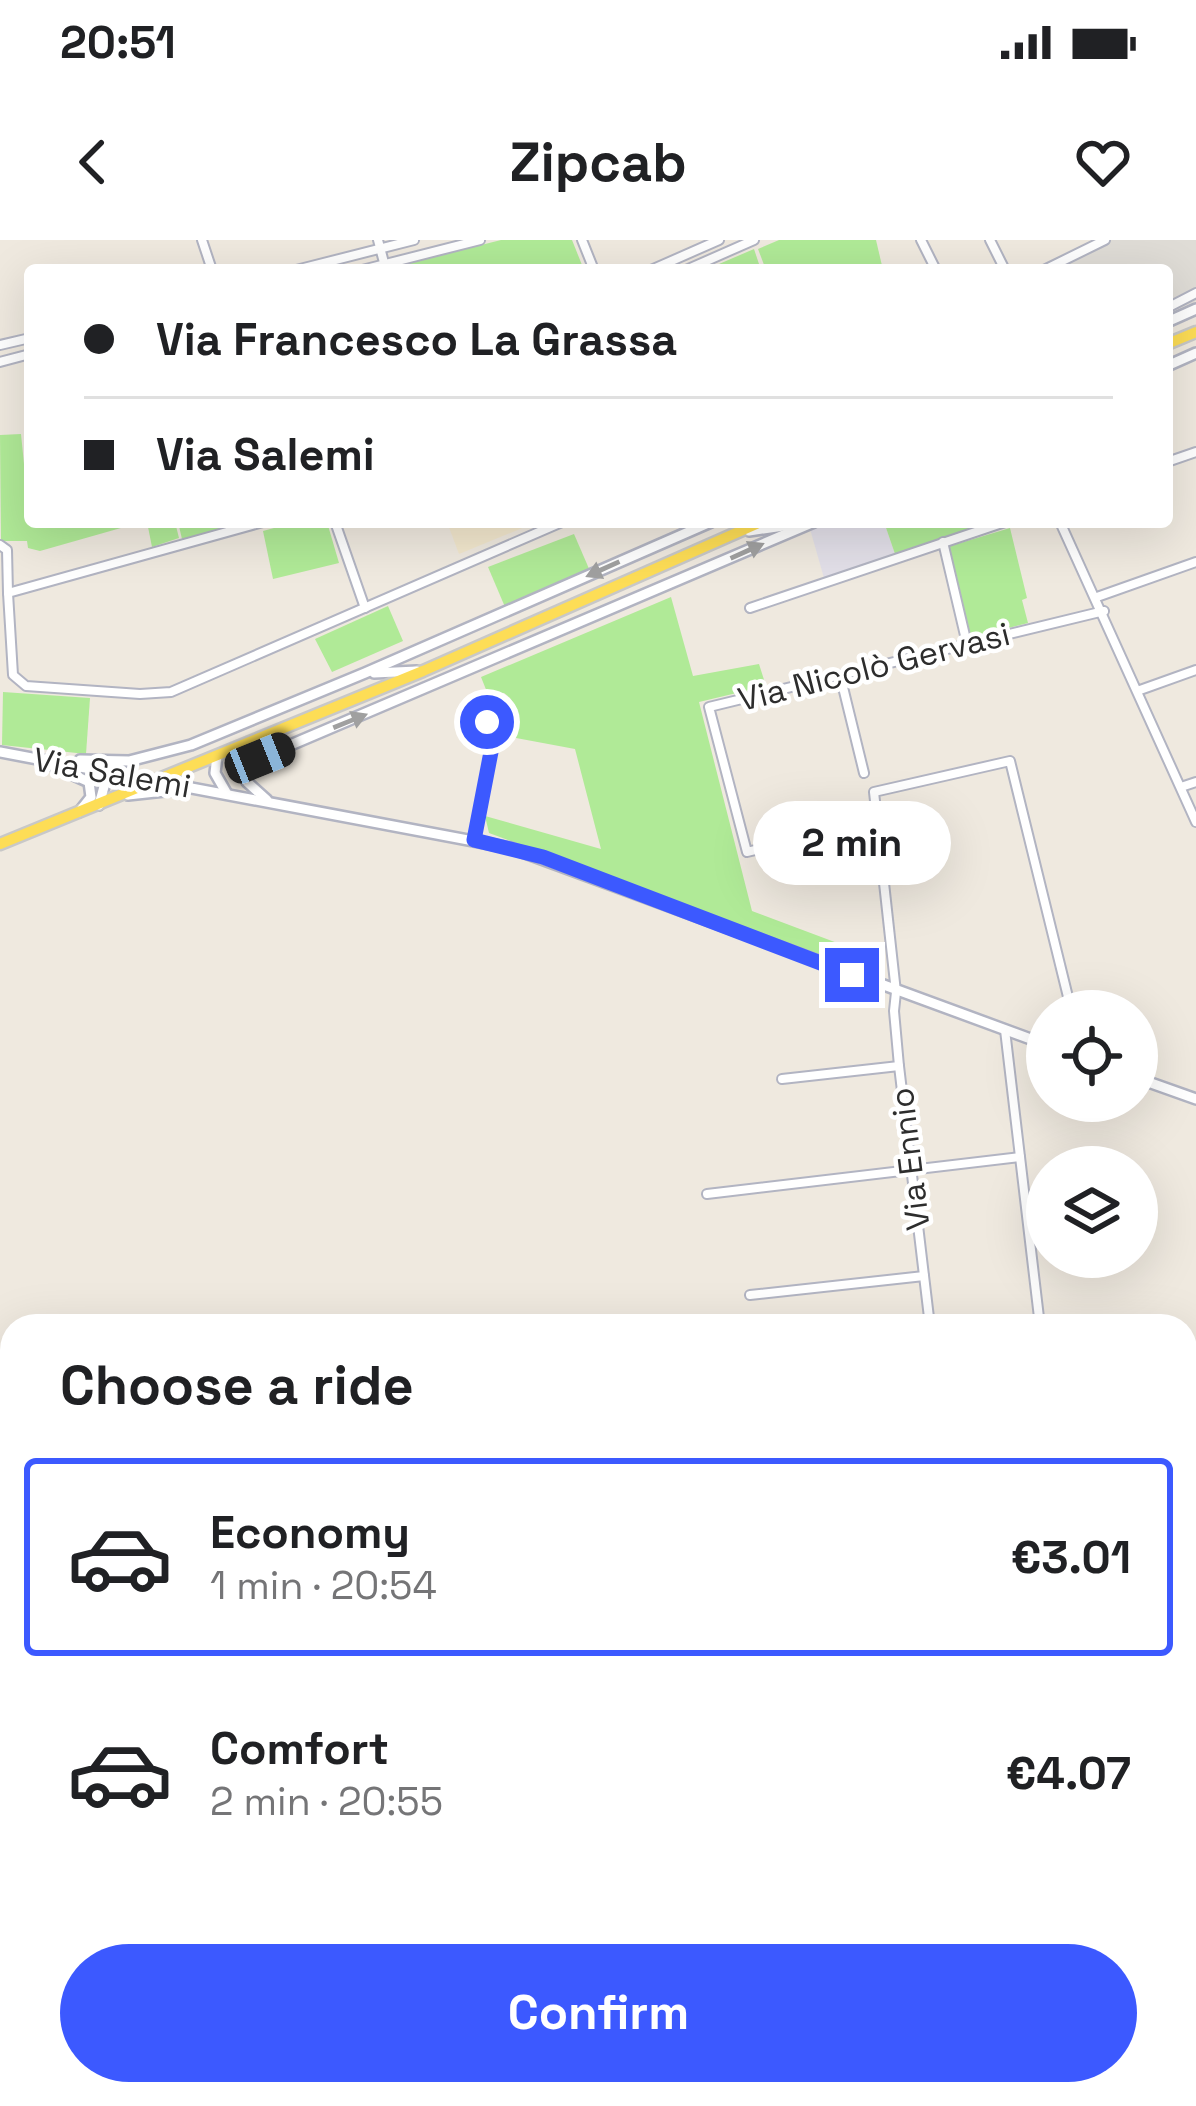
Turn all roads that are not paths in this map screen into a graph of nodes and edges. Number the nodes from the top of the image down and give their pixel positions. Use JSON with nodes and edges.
{"nodes":[{"id":1,"x":362,"y":240,"type":"edge"},
{"id":2,"x":414,"y":240,"type":"edge"},
{"id":3,"x":480,"y":240,"type":"edge"},
{"id":4,"x":719,"y":240,"type":"edge"},
{"id":5,"x":754,"y":240,"type":"edge"},
{"id":6,"x":1105,"y":240,"type":"edge"},
{"id":7,"x":379,"y":244,"type":"edge"},
{"id":8,"x":697,"y":250,"type":"junction"},
{"id":9,"x":366,"y":252,"type":"junction"},
{"id":10,"x":703,"y":263,"type":"joint"},
{"id":11,"x":319,"y":264,"type":"edge"},
{"id":12,"x":367,"y":264,"type":"edge"},
{"id":13,"x":396,"y":264,"type":"edge"},
{"id":14,"x":665,"y":264,"type":"edge"},
{"id":15,"x":1065,"y":264,"type":"edge"},
{"id":16,"x":24,"y":339,"type":"edge"},
{"id":17,"x":15,"y":341,"type":"junction"},
{"id":18,"x":0,"y":345,"type":"edge"},
{"id":19,"x":24,"y":356,"type":"edge"},
{"id":20,"x":19,"y":357,"type":"junction"},
{"id":21,"x":0,"y":362,"type":"edge"},
{"id":22,"x":241,"y":528,"type":"edge"},
{"id":23,"x":337,"y":528,"type":"edge"},
{"id":24,"x":548,"y":528,"type":"edge"},
{"id":25,"x":697,"y":528,"type":"edge"},
{"id":26,"x":747,"y":528,"type":"edge"},
{"id":27,"x":768,"y":528,"type":"edge"},
{"id":28,"x":798,"y":528,"type":"edge"},
{"id":29,"x":987,"y":528,"type":"edge"},
{"id":30,"x":1063,"y":528,"type":"edge"},
{"id":31,"x":738,"y":532,"type":"junction"},
{"id":32,"x":944,"y":542,"type":"junction"},
{"id":33,"x":0,"y":545,"type":"edge"},
{"id":34,"x":1196,"y":562,"type":"edge"},
{"id":35,"x":8,"y":593,"type":"junction"},
{"id":36,"x":1097,"y":597,"type":"junction"},
{"id":37,"x":364,"y":608,"type":"junction"},
{"id":38,"x":750,"y":608,"type":"dead end"},
{"id":39,"x":1104,"y":611,"type":"junction"},
{"id":40,"x":967,"y":644,"type":"junction"},
{"id":41,"x":1196,"y":670,"type":"edge"},
{"id":42,"x":423,"y":671,"type":"junction"},
{"id":43,"x":365,"y":674,"type":"junction"},
{"id":44,"x":840,"y":675,"type":"junction"},
{"id":45,"x":1139,"y":690,"type":"junction"},
{"id":46,"x":496,"y":726,"type":"dead end"},
{"id":47,"x":0,"y":752,"type":"edge"},
{"id":48,"x":217,"y":756,"type":"junction"},
{"id":49,"x":33,"y":758,"type":"junction"},
{"id":50,"x":57,"y":760,"type":"junction"},
{"id":51,"x":97,"y":769,"type":"junction"},
{"id":52,"x":864,"y":773,"type":"dead end"},
{"id":53,"x":158,"y":780,"type":"junction"},
{"id":54,"x":1196,"y":782,"type":"edge"},
{"id":55,"x":1181,"y":787,"type":"junction"},
{"id":56,"x":203,"y":789,"type":"junction"},
{"id":57,"x":227,"y":794,"type":"junction"},
{"id":58,"x":105,"y":802,"type":"junction"},
{"id":59,"x":272,"y":803,"type":"junction"},
{"id":60,"x":77,"y":814,"type":"junction"},
{"id":61,"x":878,"y":821,"type":"junction"},
{"id":62,"x":1196,"y":822,"type":"edge"},
{"id":63,"x":474,"y":840,"type":"junction"},
{"id":64,"x":0,"y":844,"type":"edge"},
{"id":65,"x":1064,"y":990,"type":"edge"},
{"id":66,"x":896,"y":992,"type":"junction"},
{"id":67,"x":1005,"y":1030,"type":"junction"},
{"id":68,"x":1026,"y":1038,"type":"edge"},
{"id":69,"x":899,"y":1066,"type":"junction"},
{"id":70,"x":782,"y":1079,"type":"dead end"},
{"id":71,"x":1158,"y":1085,"type":"edge"},
{"id":72,"x":1196,"y":1099,"type":"edge"},
{"id":73,"x":1020,"y":1157,"type":"junction"},
{"id":74,"x":912,"y":1170,"type":"junction"},
{"id":75,"x":707,"y":1194,"type":"dead end"},
{"id":76,"x":924,"y":1276,"type":"junction"},
{"id":77,"x":750,"y":1295,"type":"dead end"},
{"id":78,"x":929,"y":1314,"type":"edge"},
{"id":79,"x":1039,"y":1314,"type":"edge"}],
"edges":[{"from":1,"to":9,"type":"street"},
{"from":2,"to":7,"type":"street"},
{"from":3,"to":13,"type":"street"},
{"from":4,"to":8,"type":"street"},
{"from":5,"to":10,"type":"street"},
{"from":6,"to":15,"type":"street"},
{"from":7,"to":9,"type":"street"},
{"from":8,"to":10,"type":"street"},
{"from":8,"to":14,"type":"street"},
{"from":9,"to":11,"type":"street"},
{"from":9,"to":12,"type":"street"},
{"from":16,"to":17,"type":"street"},
{"from":17,"to":18,"type":"street"},
{"from":17,"to":20,"type":"street"},
{"from":19,"to":20,"type":"street"},
{"from":20,"to":21,"type":"street"},
{"from":22,"to":35,"type":"street"},
{"from":23,"to":37,"type":"street"},
{"from":24,"to":37,"type":"street"},
{"from":25,"to":43,"type":"street","one_way":true},
{"from":26,"to":31,"type":"main road"},
{"from":27,"to":31,"type":"street"},
{"from":59,"to":28,"type":"street","one_way":true},
{"from":29,"to":32,"type":"street"},
{"from":30,"to":36,"type":"street"},
{"from":31,"to":42,"type":"main road"},
{"from":32,"to":38,"type":"street"},
{"from":32,"to":40,"type":"street"},
{"from":33,"to":35,"type":"street"},
{"from":34,"to":36,"type":"street"},
{"from":35,"to":37,"type":"street"},
{"from":36,"to":39,"type":"street"},
{"from":39,"to":40,"type":"street","name":"Via Nicolò Gervasi"},
{"from":39,"to":45,"type":"street"},
{"from":40,"to":44,"type":"street","name":"Via Nicolò Gervasi"},
{"from":41,"to":45,"type":"street"},
{"from":42,"to":43,"type":"street"},
{"from":42,"to":48,"type":"main road"},
{"from":43,"to":50,"type":"street"},
{"from":44,"to":52,"type":"street"},
{"from":44,"to":61,"type":"street","name":"Via Nicolò Gervasi"},
{"from":45,"to":55,"type":"street"},
{"from":46,"to":63,"type":"street"},
{"from":47,"to":49,"type":"street","name":"Via Salemi"},
{"from":48,"to":53,"type":"main road"},
{"from":48,"to":57,"type":"street"},
{"from":49,"to":50,"type":"street","name":"Via Salemi"},
{"from":49,"to":60,"type":"street"},
{"from":50,"to":51,"type":"street","name":"Via Salemi"},
{"from":51,"to":53,"type":"street","name":"Via Salemi"},
{"from":51,"to":58,"type":"street"},
{"from":53,"to":56,"type":"street","name":"Via Salemi"},
{"from":53,"to":58,"type":"main road"},
{"from":54,"to":55,"type":"street"},
{"from":55,"to":62,"type":"street"},
{"from":56,"to":57,"type":"street","name":"Via Salemi"},
{"from":56,"to":58,"type":"street"},
{"from":57,"to":59,"type":"street","name":"Via Salemi"},
{"from":58,"to":60,"type":"main road"},
{"from":59,"to":63,"type":"street","name":"Via Salemi"},
{"from":60,"to":64,"type":"main road"},
{"from":61,"to":65,"type":"street","name":"Via Ennio"},
{"from":61,"to":66,"type":"street","name":"Via Ennio"},
{"from":63,"to":66,"type":"street","name":"Via Salemi"},
{"from":66,"to":67,"type":"street","name":"Via Salemi"},
{"from":66,"to":69,"type":"street","name":"Via Ennio"},
{"from":67,"to":68,"type":"street","name":"Via Salemi"},
{"from":67,"to":73,"type":"street"},
{"from":69,"to":70,"type":"street"},
{"from":69,"to":74,"type":"street","name":"Via Ennio"},
{"from":71,"to":72,"type":"street"},
{"from":73,"to":74,"type":"street"},
{"from":73,"to":79,"type":"street"},
{"from":74,"to":75,"type":"street"},
{"from":74,"to":76,"type":"street","name":"Via Ennio"},
{"from":76,"to":77,"type":"street"},
{"from":76,"to":78,"type":"street","name":"Via Ennio"}]}
